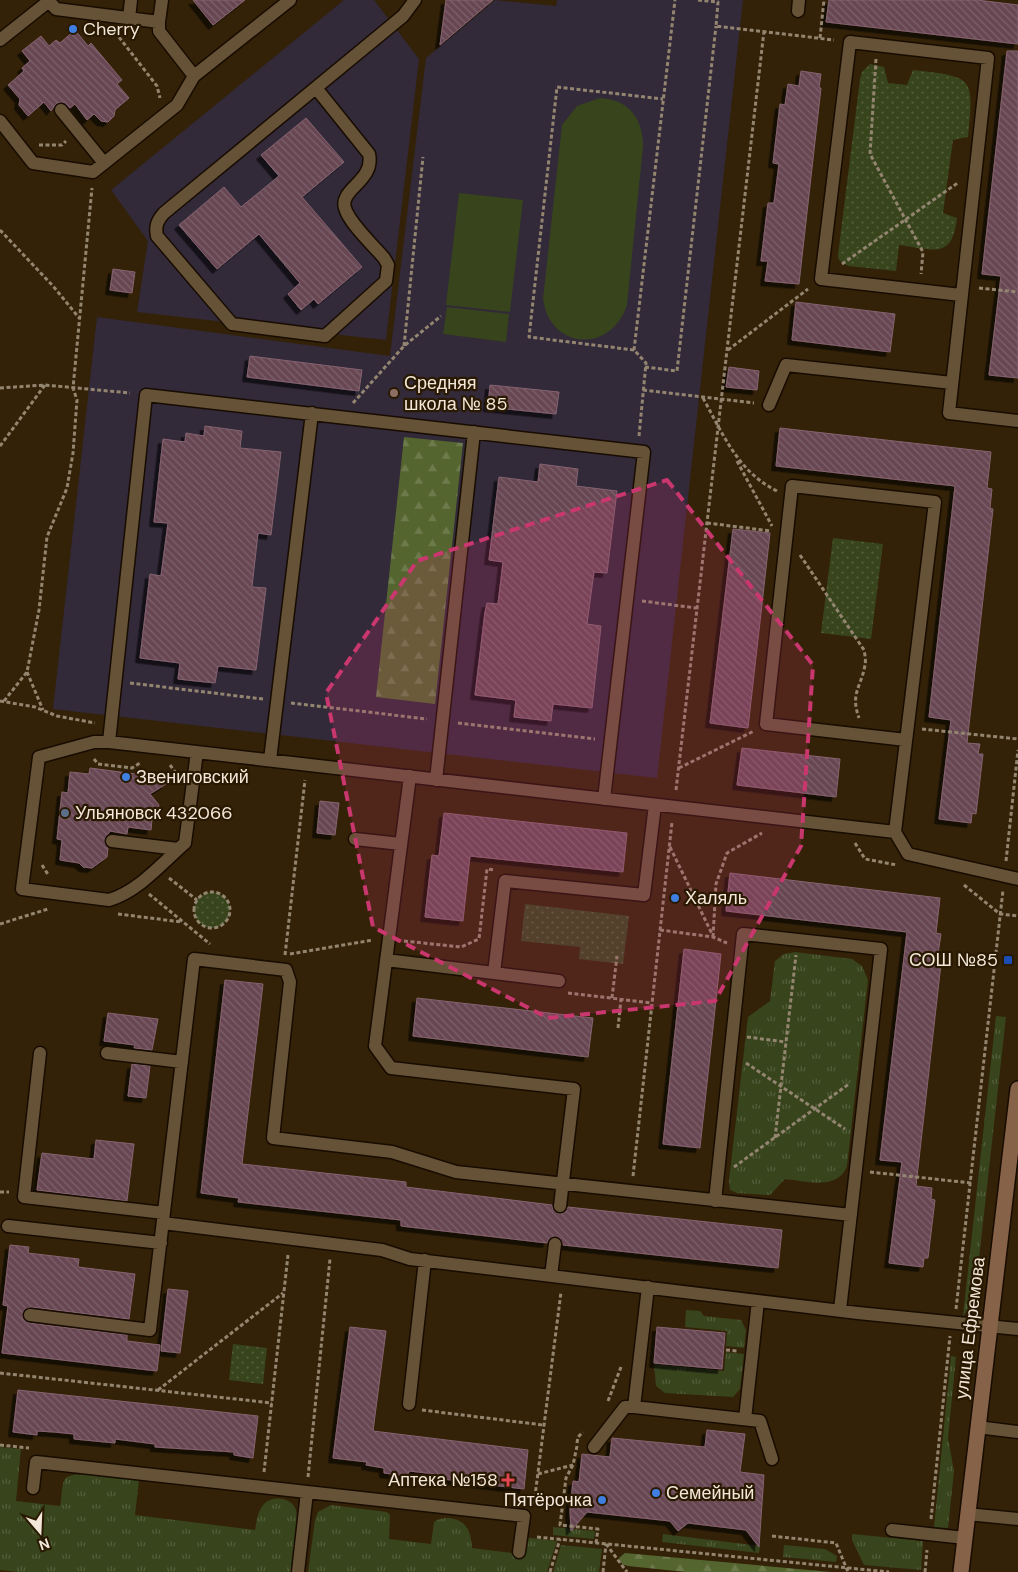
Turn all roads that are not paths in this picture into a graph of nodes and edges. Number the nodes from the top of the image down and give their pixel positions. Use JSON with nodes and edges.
{"nodes":[{"id":1,"x":48,"y":0,"type":"edge"},
{"id":2,"x":131,"y":0,"type":"edge"},
{"id":3,"x":162,"y":0,"type":"edge"},
{"id":4,"x":290,"y":0,"type":"edge"},
{"id":5,"x":415,"y":0,"type":"edge"},
{"id":6,"x":129,"y":18,"type":"junction"},
{"id":7,"x":160,"y":22,"type":"junction"},
{"id":8,"x":0,"y":40,"type":"edge"},
{"id":9,"x":194,"y":76,"type":"junction"},
{"id":10,"x":316,"y":88,"type":"junction"},
{"id":11,"x":61,"y":110,"type":"dead end"},
{"id":12,"x":0,"y":121,"type":"edge"},
{"id":13,"x":104,"y":163,"type":"junction"},
{"id":14,"x":962,"y":290,"type":"junction"},
{"id":15,"x":952,"y":383,"type":"junction"},
{"id":16,"x":769,"y":405,"type":"road end"},
{"id":17,"x":312,"y":413,"type":"junction"},
{"id":18,"x":1018,"y":421,"type":"edge"},
{"id":19,"x":474,"y":432,"type":"junction"},
{"id":20,"x":907,"y":734,"type":"junction"},
{"id":21,"x":109,"y":742,"type":"junction"},
{"id":22,"x":197,"y":752,"type":"junction"},
{"id":23,"x":270,"y":760,"type":"junction"},
{"id":24,"x":410,"y":776,"type":"junction"},
{"id":25,"x":436,"y":780,"type":"junction"},
{"id":26,"x":604,"y":799,"type":"junction"},
{"id":27,"x":655,"y":805,"type":"junction"},
{"id":28,"x":895,"y":832,"type":"junction"},
{"id":29,"x":355,"y":839,"type":"dead end"},
{"id":30,"x":112,"y":841,"type":"dead end"},
{"id":31,"x":401,"y":844,"type":"junction"},
{"id":32,"x":178,"y":849,"type":"junction"},
{"id":33,"x":1018,"y":879,"type":"edge"},
{"id":34,"x":386,"y":960,"type":"junction"},
{"id":35,"x":494,"y":973,"type":"junction"},
{"id":36,"x":559,"y":981,"type":"dead end"},
{"id":37,"x":106,"y":1053,"type":"dead end"},
{"id":38,"x":40,"y":1054,"type":"dead end"},
{"id":39,"x":182,"y":1062,"type":"junction"},
{"id":40,"x":1018,"y":1092,"type":"edge"},
{"id":41,"x":563,"y":1184,"type":"junction"},
{"id":42,"x":716,"y":1201,"type":"junction"},
{"id":43,"x":560,"y":1206,"type":"dead end"},
{"id":44,"x":851,"y":1215,"type":"junction"},
{"id":45,"x":164,"y":1218,"type":"junction"},
{"id":46,"x":8,"y":1226,"type":"dead end"},
{"id":47,"x":161,"y":1243,"type":"junction"},
{"id":48,"x":556,"y":1244,"type":"dead end"},
{"id":49,"x":426,"y":1260,"type":"junction"},
{"id":50,"x":557,"y":1276,"type":"junction"},
{"id":51,"x":648,"y":1287,"type":"junction"},
{"id":52,"x":758,"y":1301,"type":"junction"},
{"id":53,"x":840,"y":1310,"type":"junction"},
{"id":54,"x":30,"y":1314,"type":"dead end"},
{"id":55,"x":989,"y":1326,"type":"junction"},
{"id":56,"x":1018,"y":1329,"type":"edge"},
{"id":57,"x":413,"y":1407,"type":"road end"},
{"id":58,"x":634,"y":1407,"type":"junction"},
{"id":59,"x":745,"y":1420,"type":"junction"},
{"id":60,"x":978,"y":1427,"type":"junction"},
{"id":61,"x":1018,"y":1432,"type":"edge"},
{"id":62,"x":594,"y":1447,"type":"road end"},
{"id":63,"x":772,"y":1459,"type":"dead end"},
{"id":64,"x":33,"y":1488,"type":"dead end"},
{"id":65,"x":307,"y":1492,"type":"junction"},
{"id":66,"x":967,"y":1514,"type":"junction"},
{"id":67,"x":1018,"y":1519,"type":"edge"},
{"id":68,"x":892,"y":1530,"type":"dead end"},
{"id":69,"x":964,"y":1538,"type":"junction"},
{"id":70,"x":519,"y":1552,"type":"dead end"},
{"id":71,"x":298,"y":1572,"type":"edge"},
{"id":72,"x":961,"y":1572,"type":"edge"}],
"edges":[{"from":1,"to":6,"type":"lane"},
{"from":1,"to":8,"type":"lane"},
{"from":2,"to":6,"type":"lane"},
{"from":3,"to":7,"type":"lane"},
{"from":4,"to":9,"type":"lane"},
{"from":5,"to":10,"type":"lane"},
{"from":6,"to":7,"type":"lane"},
{"from":7,"to":9,"type":"lane"},
{"from":9,"to":13,"type":"lane"},
{"from":10,"to":10,"type":"lane"},
{"from":11,"to":13,"type":"lane"},
{"from":12,"to":13,"type":"lane"},
{"from":14,"to":14,"type":"lane"},
{"from":14,"to":15,"type":"lane"},
{"from":15,"to":16,"type":"lane"},
{"from":15,"to":18,"type":"lane"},
{"from":17,"to":19,"type":"lane"},
{"from":17,"to":21,"type":"lane"},
{"from":17,"to":23,"type":"lane"},
{"from":19,"to":25,"type":"lane"},
{"from":19,"to":26,"type":"lane"},
{"from":20,"to":20,"type":"lane"},
{"from":20,"to":28,"type":"lane"},
{"from":21,"to":22,"type":"lane"},
{"from":21,"to":32,"type":"lane"},
{"from":22,"to":23,"type":"lane"},
{"from":22,"to":32,"type":"lane"},
{"from":23,"to":24,"type":"lane"},
{"from":24,"to":25,"type":"lane"},
{"from":24,"to":31,"type":"lane"},
{"from":25,"to":26,"type":"lane"},
{"from":26,"to":27,"type":"lane"},
{"from":27,"to":28,"type":"lane"},
{"from":27,"to":35,"type":"lane"},
{"from":28,"to":33,"type":"lane"},
{"from":29,"to":31,"type":"lane"},
{"from":30,"to":32,"type":"lane"},
{"from":31,"to":34,"type":"lane"},
{"from":34,"to":35,"type":"lane"},
{"from":34,"to":41,"type":"lane"},
{"from":35,"to":36,"type":"lane"},
{"from":37,"to":39,"type":"lane"},
{"from":38,"to":45,"type":"lane"},
{"from":39,"to":41,"type":"lane"},
{"from":39,"to":45,"type":"lane"},
{"from":40,"to":55,"type":"street","name":"улица Ефремова"},
{"from":41,"to":42,"type":"lane"},
{"from":41,"to":43,"type":"lane"},
{"from":42,"to":44,"type":"lane"},
{"from":42,"to":44,"type":"lane"},
{"from":44,"to":53,"type":"lane"},
{"from":45,"to":47,"type":"lane"},
{"from":45,"to":49,"type":"lane"},
{"from":46,"to":47,"type":"lane"},
{"from":47,"to":54,"type":"lane"},
{"from":48,"to":50,"type":"lane"},
{"from":49,"to":50,"type":"lane"},
{"from":49,"to":57,"type":"lane"},
{"from":50,"to":51,"type":"lane"},
{"from":51,"to":52,"type":"lane"},
{"from":51,"to":58,"type":"lane"},
{"from":52,"to":53,"type":"lane"},
{"from":52,"to":59,"type":"lane"},
{"from":53,"to":55,"type":"lane"},
{"from":55,"to":56,"type":"lane"},
{"from":55,"to":60,"type":"street","name":"улица Ефремова"},
{"from":58,"to":59,"type":"lane"},
{"from":58,"to":62,"type":"lane"},
{"from":59,"to":63,"type":"lane"},
{"from":60,"to":61,"type":"lane"},
{"from":60,"to":66,"type":"street","name":"улица Ефремова"},
{"from":64,"to":65,"type":"lane"},
{"from":65,"to":70,"type":"lane"},
{"from":65,"to":71,"type":"lane"},
{"from":66,"to":67,"type":"lane"},
{"from":66,"to":69,"type":"street","name":"улица Ефремова"},
{"from":68,"to":69,"type":"lane"},
{"from":69,"to":72,"type":"street","name":"улица Ефремова"}]}
